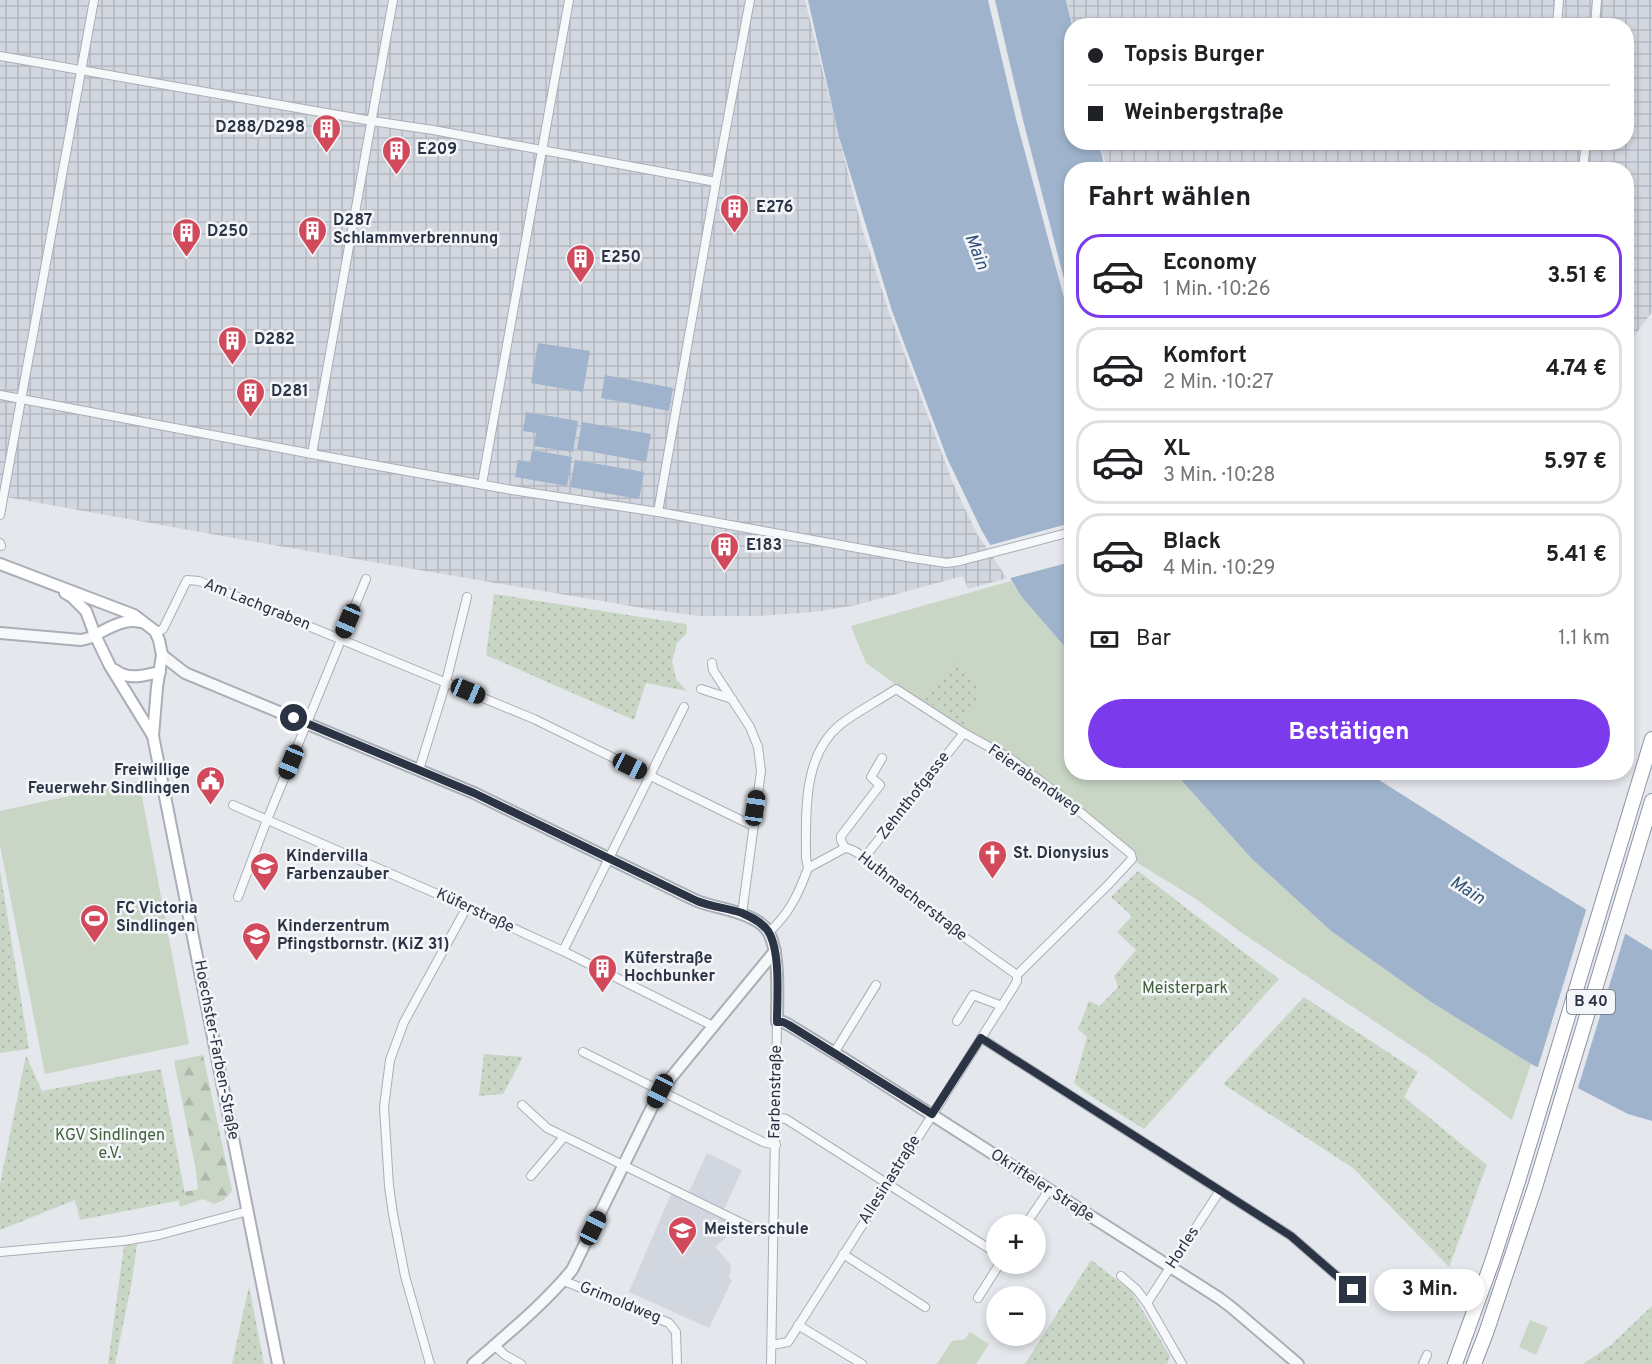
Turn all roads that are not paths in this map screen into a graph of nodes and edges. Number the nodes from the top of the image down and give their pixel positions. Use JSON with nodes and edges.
{"nodes":[{"id":1,"x":94,"y":0,"type":"edge"},
{"id":2,"x":393,"y":0,"type":"edge"},
{"id":3,"x":569,"y":0,"type":"edge"},
{"id":4,"x":750,"y":0,"type":"edge"},
{"id":5,"x":1559,"y":0,"type":"edge"},
{"id":6,"x":1597,"y":0,"type":"edge"},
{"id":7,"x":1558,"y":18,"type":"edge"},
{"id":8,"x":1596,"y":18,"type":"edge"},
{"id":9,"x":0,"y":56,"type":"edge"},
{"id":10,"x":82,"y":71,"type":"junction"},
{"id":11,"x":372,"y":121,"type":"junction"},
{"id":12,"x":541,"y":151,"type":"junction"},
{"id":13,"x":716,"y":182,"type":"junction"},
{"id":14,"x":0,"y":395,"type":"edge"},
{"id":15,"x":22,"y":399,"type":"junction"},
{"id":16,"x":312,"y":454,"type":"junction"},
{"id":17,"x":482,"y":484,"type":"junction"},
{"id":18,"x":658,"y":512,"type":"junction"},
{"id":19,"x":0,"y":515,"type":"edge"},
{"id":20,"x":1064,"y":534,"type":"edge"},
{"id":21,"x":0,"y":564,"type":"edge"},
{"id":22,"x":366,"y":579,"type":"dead end"},
{"id":23,"x":44,"y":581,"type":"junction"},
{"id":24,"x":467,"y":597,"type":"dead end"},
{"id":25,"x":118,"y":624,"type":"junction"},
{"id":26,"x":146,"y":624,"type":"junction"},
{"id":27,"x":0,"y":633,"type":"edge"},
{"id":28,"x":156,"y":633,"type":"junction"},
{"id":29,"x":95,"y":635,"type":"junction"},
{"id":30,"x":341,"y":639,"type":"junction"},
{"id":31,"x":162,"y":652,"type":"junction"},
{"id":32,"x":108,"y":661,"type":"junction"},
{"id":33,"x":712,"y":663,"type":"dead end"},
{"id":34,"x":182,"y":671,"type":"junction"},
{"id":35,"x":160,"y":672,"type":"junction"},
{"id":36,"x":141,"y":675,"type":"junction"},
{"id":37,"x":446,"y":682,"type":"junction"},
{"id":38,"x":701,"y":689,"type":"dead end"},
{"id":39,"x":732,"y":699,"type":"junction"},
{"id":40,"x":684,"y":707,"type":"dead end"},
{"id":41,"x":307,"y":724,"type":"junction"},
{"id":42,"x":964,"y":733,"type":"junction"},
{"id":43,"x":153,"y":736,"type":"junction"},
{"id":44,"x":1652,"y":739,"type":"edge"},
{"id":45,"x":882,"y":758,"type":"dead end"},
{"id":46,"x":419,"y":770,"type":"junction"},
{"id":47,"x":650,"y":776,"type":"junction"},
{"id":48,"x":1652,"y":801,"type":"edge"},
{"id":49,"x":233,"y":805,"type":"dead end"},
{"id":50,"x":267,"y":820,"type":"junction"},
{"id":51,"x":753,"y":826,"type":"junction"},
{"id":52,"x":845,"y":848,"type":"junction"},
{"id":53,"x":608,"y":858,"type":"junction"},
{"id":54,"x":864,"y":858,"type":"junction"},
{"id":55,"x":1131,"y":861,"type":"joint"},
{"id":56,"x":808,"y":868,"type":"junction"},
{"id":57,"x":238,"y":897,"type":"dead end"},
{"id":58,"x":467,"y":907,"type":"junction"},
{"id":59,"x":742,"y":914,"type":"junction"},
{"id":60,"x":768,"y":932,"type":"junction"},
{"id":61,"x":563,"y":951,"type":"junction"},
{"id":62,"x":775,"y":951,"type":"junction"},
{"id":63,"x":1017,"y":975,"type":"junction"},
{"id":64,"x":876,"y":985,"type":"dead end"},
{"id":65,"x":1002,"y":1006,"type":"junction"},
{"id":66,"x":957,"y":1021,"type":"dead end"},
{"id":67,"x":777,"y":1022,"type":"junction"},
{"id":68,"x":713,"y":1026,"type":"junction"},
{"id":69,"x":981,"y":1038,"type":"junction"},
{"id":70,"x":583,"y":1052,"type":"dead end"},
{"id":71,"x":834,"y":1053,"type":"junction"},
{"id":72,"x":660,"y":1091,"type":"junction"},
{"id":73,"x":522,"y":1105,"type":"dead end"},
{"id":74,"x":932,"y":1114,"type":"junction"},
{"id":75,"x":776,"y":1117,"type":"junction"},
{"id":76,"x":564,"y":1137,"type":"junction"},
{"id":77,"x":776,"y":1145,"type":"junction"},
{"id":78,"x":623,"y":1166,"type":"junction"},
{"id":79,"x":531,"y":1176,"type":"dead end"},
{"id":80,"x":888,"y":1184,"type":"junction"},
{"id":81,"x":1049,"y":1190,"type":"junction"},
{"id":82,"x":1219,"y":1192,"type":"junction"},
{"id":83,"x":248,"y":1211,"type":"junction"},
{"id":84,"x":1033,"y":1214,"type":"edge"},
{"id":85,"x":774,"y":1228,"type":"junction"},
{"id":86,"x":986,"y":1247,"type":"edge"},
{"id":87,"x":0,"y":1252,"type":"edge"},
{"id":88,"x":843,"y":1254,"type":"junction"},
{"id":89,"x":1170,"y":1268,"type":"junction"},
{"id":90,"x":993,"y":1274,"type":"edge"},
{"id":91,"x":1121,"y":1276,"type":"dead end"},
{"id":92,"x":564,"y":1281,"type":"junction"},
{"id":93,"x":1353,"y":1290,"type":"dead end"},
{"id":94,"x":978,"y":1298,"type":"dead end"},
{"id":95,"x":1147,"y":1303,"type":"junction"},
{"id":96,"x":925,"y":1307,"type":"dead end"},
{"id":97,"x":798,"y":1325,"type":"junction"},
{"id":98,"x":494,"y":1345,"type":"junction"},
{"id":99,"x":772,"y":1345,"type":"junction"},
{"id":100,"x":1427,"y":1355,"type":"dead end"},
{"id":101,"x":278,"y":1364,"type":"edge"},
{"id":102,"x":430,"y":1364,"type":"edge"},
{"id":103,"x":473,"y":1364,"type":"edge"},
{"id":104,"x":521,"y":1364,"type":"edge"},
{"id":105,"x":677,"y":1364,"type":"edge"},
{"id":106,"x":771,"y":1364,"type":"edge"},
{"id":107,"x":862,"y":1364,"type":"edge"},
{"id":108,"x":1182,"y":1364,"type":"edge"},
{"id":109,"x":1298,"y":1364,"type":"edge"},
{"id":110,"x":1423,"y":1364,"type":"edge"},
{"id":111,"x":1455,"y":1364,"type":"edge"},
{"id":112,"x":1474,"y":1364,"type":"edge"}],
"edges":[{"from":1,"to":10,"type":"street"},
{"from":2,"to":11,"type":"street"},
{"from":3,"to":12,"type":"street"},
{"from":4,"to":13,"type":"street"},
{"from":5,"to":7,"type":"street"},
{"from":6,"to":8,"type":"street"},
{"from":9,"to":10,"type":"street"},
{"from":10,"to":11,"type":"street"},
{"from":10,"to":15,"type":"street"},
{"from":11,"to":12,"type":"street"},
{"from":11,"to":16,"type":"street"},
{"from":12,"to":13,"type":"street"},
{"from":12,"to":17,"type":"street"},
{"from":13,"to":18,"type":"street"},
{"from":14,"to":15,"type":"street"},
{"from":15,"to":16,"type":"street"},
{"from":15,"to":19,"type":"street"},
{"from":16,"to":17,"type":"street"},
{"from":17,"to":18,"type":"street"},
{"from":18,"to":20,"type":"street"},
{"from":21,"to":23,"type":"main road","name":"Hoechster-Farben-Straße"},
{"from":22,"to":30,"type":"street"},
{"from":23,"to":26,"type":"main road","name":"Hoechster-Farben-Straße"},
{"from":23,"to":29,"type":"main road","name":"Hoechster-Farben-Straße"},
{"from":24,"to":37,"type":"street"},
{"from":25,"to":26,"type":"main road"},
{"from":25,"to":29,"type":"main road"},
{"from":25,"to":32,"type":"main road"},
{"from":26,"to":28,"type":"main road","name":"Hoechster-Farben-Straße"},
{"from":27,"to":29,"type":"street"},
{"from":28,"to":30,"type":"street","name":"Am Lachgraben"},
{"from":28,"to":31,"type":"main road","name":"Hoechster-Farben-Straße"},
{"from":29,"to":32,"type":"main road","name":"Hoechster-Farben-Straße"},
{"from":30,"to":37,"type":"street","name":"Am Lachgraben"},
{"from":30,"to":41,"type":"street"},
{"from":31,"to":34,"type":"street"},
{"from":31,"to":35,"type":"main road","name":"Hoechster-Farben-Straße"},
{"from":31,"to":36,"type":"main road"},
{"from":32,"to":36,"type":"main road"},
{"from":32,"to":43,"type":"main road","name":"Hoechster-Farben-Straße"},
{"from":33,"to":39,"type":"street"},
{"from":34,"to":35,"type":"street"},
{"from":34,"to":41,"type":"street"},
{"from":35,"to":36,"type":"main road"},
{"from":35,"to":43,"type":"main road","name":"Hoechster-Farben-Straße"},
{"from":37,"to":46,"type":"street"},
{"from":37,"to":47,"type":"street","name":"Am Lachgraben"},
{"from":38,"to":39,"type":"street"},
{"from":39,"to":51,"type":"street"},
{"from":40,"to":47,"type":"street"},
{"from":41,"to":46,"type":"street"},
{"from":41,"to":50,"type":"street"},
{"from":42,"to":54,"type":"street","name":"Zehnthofgasse"},
{"from":42,"to":55,"type":"street","name":"Feierabendweg"},
{"from":42,"to":56,"type":"street","name":"Feierabendweg"},
{"from":43,"to":83,"type":"main road","name":"Hoechster-Farben-Straße"},
{"from":44,"to":111,"type":"highway","number":"B 40"},
{"from":45,"to":52,"type":"street"},
{"from":46,"to":53,"type":"street"},
{"from":47,"to":51,"type":"street","name":"Am Lachgraben"},
{"from":47,"to":53,"type":"street"},
{"from":48,"to":112,"type":"highway","number":"B 40"},
{"from":49,"to":50,"type":"street","name":"Küferstraße"},
{"from":50,"to":57,"type":"street"},
{"from":50,"to":58,"type":"street","name":"Küferstraße"},
{"from":51,"to":59,"type":"street"},
{"from":52,"to":54,"type":"street","name":"Huthmacherstraße"},
{"from":52,"to":56,"type":"street","name":"Huthmacherstraße"},
{"from":53,"to":59,"type":"street"},
{"from":53,"to":61,"type":"street"},
{"from":54,"to":63,"type":"street","name":"Huthmacherstraße"},
{"from":55,"to":63,"type":"street","name":"Allesinastraße"},
{"from":56,"to":60,"type":"street"},
{"from":58,"to":61,"type":"street","name":"Küferstraße"},
{"from":58,"to":102,"type":"street"},
{"from":59,"to":60,"type":"street"},
{"from":60,"to":62,"type":"street","name":"Farbenstraße"},
{"from":61,"to":68,"type":"street","name":"Küferstraße"},
{"from":62,"to":67,"type":"street","name":"Farbenstraße"},
{"from":62,"to":68,"type":"street"},
{"from":63,"to":65,"type":"street","name":"Allesinastraße"},
{"from":64,"to":71,"type":"street"},
{"from":65,"to":66,"type":"street"},
{"from":65,"to":69,"type":"street","name":"Allesinastraße"},
{"from":67,"to":71,"type":"street","name":"Okrifteler Straße"},
{"from":67,"to":75,"type":"street","name":"Farbenstraße"},
{"from":68,"to":72,"type":"street"},
{"from":69,"to":74,"type":"street","name":"Allesinastraße"},
{"from":69,"to":82,"type":"street"},
{"from":70,"to":72,"type":"street"},
{"from":71,"to":74,"type":"street","name":"Okrifteler Straße"},
{"from":72,"to":77,"type":"street"},
{"from":72,"to":78,"type":"street"},
{"from":73,"to":76,"type":"street"},
{"from":74,"to":80,"type":"street","name":"Allesinastraße"},
{"from":74,"to":81,"type":"street","name":"Okrifteler Straße"},
{"from":75,"to":77,"type":"street","name":"Farbenstraße"},
{"from":75,"to":80,"type":"street"},
{"from":76,"to":78,"type":"street"},
{"from":76,"to":79,"type":"street"},
{"from":77,"to":85,"type":"street","name":"Farbenstraße"},
{"from":78,"to":85,"type":"street"},
{"from":78,"to":92,"type":"street"},
{"from":80,"to":86,"type":"street"},
{"from":80,"to":88,"type":"street","name":"Allesinastraße"},
{"from":81,"to":84,"type":"street"},
{"from":81,"to":89,"type":"street","name":"Okrifteler Straße"},
{"from":82,"to":89,"type":"street","name":"Horles"},
{"from":82,"to":93,"type":"street"},
{"from":83,"to":87,"type":"street"},
{"from":83,"to":101,"type":"main road","name":"Hoechster-Farben-Straße"},
{"from":85,"to":99,"type":"street","name":"Farbenstraße"},
{"from":88,"to":96,"type":"street"},
{"from":88,"to":97,"type":"street","name":"Allesinastraße"},
{"from":89,"to":95,"type":"street","name":"Horles"},
{"from":89,"to":109,"type":"street","name":"Okrifteler Straße"},
{"from":90,"to":94,"type":"street"},
{"from":91,"to":95,"type":"street"},
{"from":92,"to":98,"type":"street"},
{"from":92,"to":105,"type":"street","name":"Grimoldweg"},
{"from":95,"to":108,"type":"street"},
{"from":97,"to":99,"type":"street","name":"Allesinastraße"},
{"from":97,"to":107,"type":"street"},
{"from":98,"to":103,"type":"street"},
{"from":98,"to":104,"type":"street"},
{"from":99,"to":106,"type":"street","name":"Farbenstraße"},
{"from":100,"to":110,"type":"street"}]}
